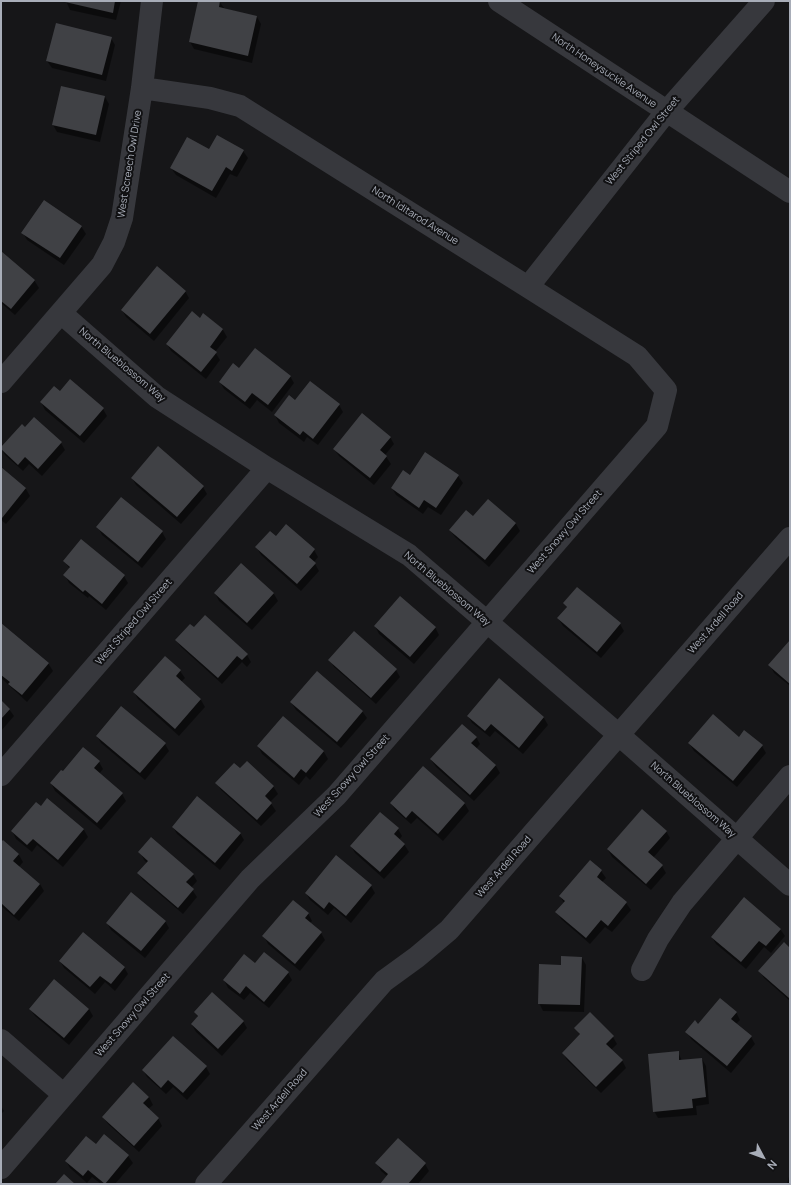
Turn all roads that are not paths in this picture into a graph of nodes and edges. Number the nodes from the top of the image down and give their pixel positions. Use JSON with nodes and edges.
{"nodes":[{"id":1,"x":152,"y":1,"type":"edge"},
{"id":2,"x":498,"y":1,"type":"edge"},
{"id":3,"x":764,"y":1,"type":"edge"},
{"id":4,"x":142,"y":88,"type":"junction"},
{"id":5,"x":666,"y":112,"type":"junction"},
{"id":6,"x":790,"y":192,"type":"edge"},
{"id":7,"x":528,"y":287,"type":"junction"},
{"id":8,"x":61,"y":313,"type":"junction"},
{"id":9,"x":1,"y":382,"type":"edge"},
{"id":10,"x":666,"y":390,"type":"joint"},
{"id":11,"x":267,"y":468,"type":"junction"},
{"id":12,"x":790,"y":538,"type":"edge"},
{"id":13,"x":487,"y":622,"type":"junction"},
{"id":14,"x":619,"y":735,"type":"junction"},
{"id":15,"x":1,"y":776,"type":"edge"},
{"id":16,"x":790,"y":776,"type":"edge"},
{"id":17,"x":737,"y":838,"type":"junction"},
{"id":18,"x":790,"y":885,"type":"edge"},
{"id":19,"x":642,"y":970,"type":"dead end"},
{"id":20,"x":1,"y":1040,"type":"edge"},
{"id":21,"x":64,"y":1095,"type":"junction"},
{"id":22,"x":1,"y":1168,"type":"edge"},
{"id":23,"x":206,"y":1184,"type":"edge"}],
"edges":[{"from":1,"to":4,"type":"street","name":"West Screech Owl Drive"},
{"from":2,"to":5,"type":"street","name":"North Honeysuckle Avenue"},
{"from":3,"to":5,"type":"street","name":"West Striped Owl Street"},
{"from":4,"to":7,"type":"street","name":"North Iditarod Avenue"},
{"from":4,"to":8,"type":"street","name":"West Screech Owl Drive"},
{"from":5,"to":6,"type":"street","name":"North Honeysuckle Avenue"},
{"from":5,"to":7,"type":"street","name":"West Striped Owl Street"},
{"from":7,"to":10,"type":"street","name":"North Iditarod Avenue"},
{"from":8,"to":9,"type":"street","name":"West Screech Owl Drive"},
{"from":8,"to":11,"type":"street","name":"North Blueblossom Way"},
{"from":10,"to":13,"type":"street","name":"West Snowy Owl Street"},
{"from":11,"to":13,"type":"street","name":"North Blueblossom Way"},
{"from":11,"to":15,"type":"street","name":"West Striped Owl Street"},
{"from":12,"to":14,"type":"street","name":"West Ardell Road"},
{"from":13,"to":14,"type":"street","name":"North Blueblossom Way"},
{"from":13,"to":21,"type":"street","name":"West Snowy Owl Street"},
{"from":14,"to":17,"type":"street","name":"North Blueblossom Way"},
{"from":14,"to":23,"type":"street","name":"West Ardell Road"},
{"from":16,"to":17,"type":"street"},
{"from":17,"to":18,"type":"street","name":"North Blueblossom Way"},
{"from":17,"to":19,"type":"street"},
{"from":20,"to":21,"type":"street"},
{"from":21,"to":22,"type":"street","name":"West Snowy Owl Street"}]}
